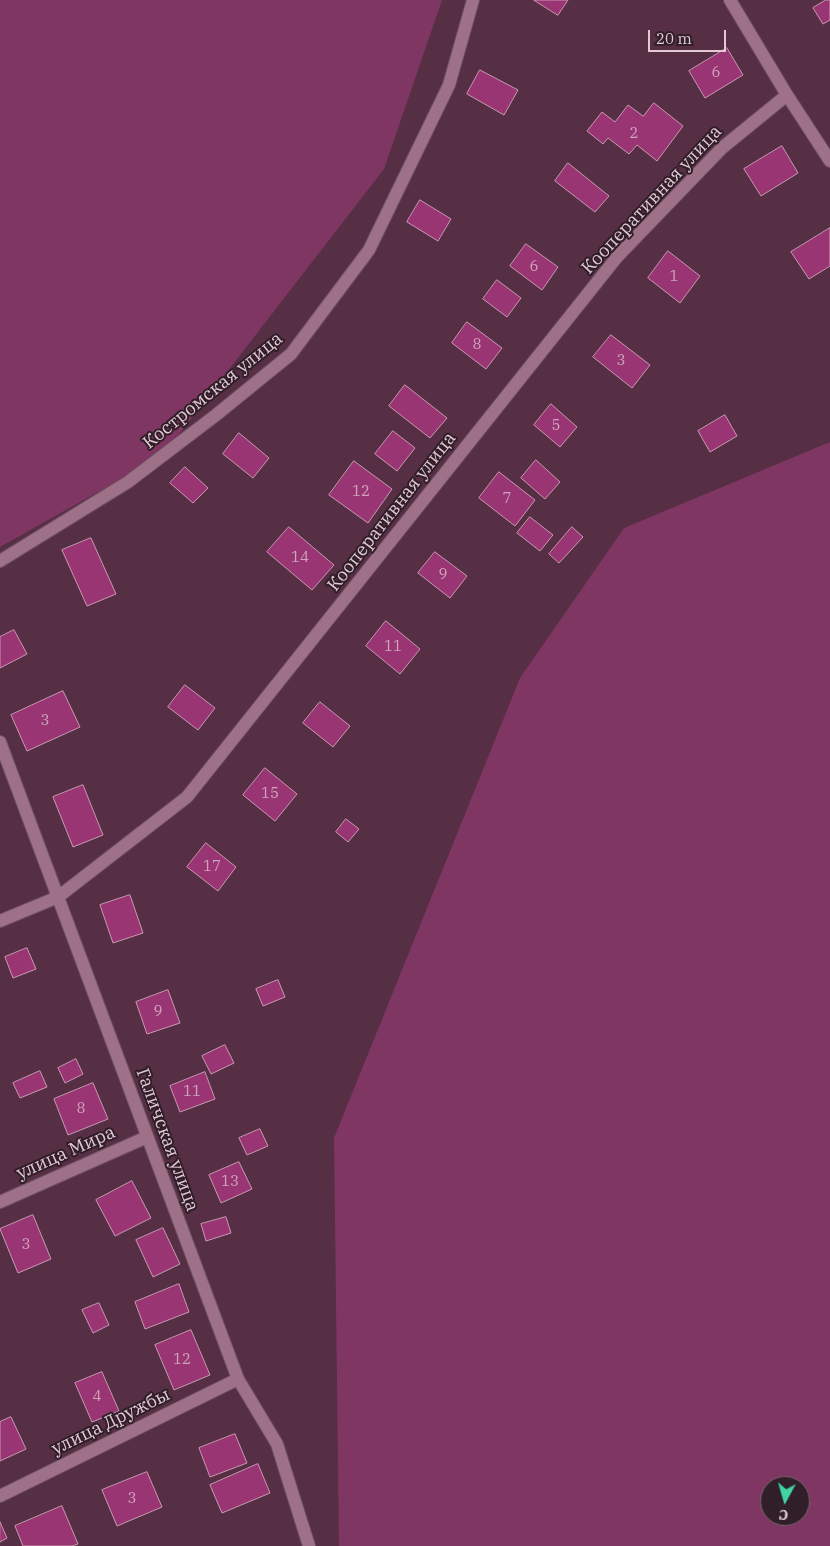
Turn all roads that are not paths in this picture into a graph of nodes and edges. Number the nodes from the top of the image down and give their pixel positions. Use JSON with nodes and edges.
{"nodes":[{"id":1,"x":473,"y":0,"type":"edge"},
{"id":2,"x":730,"y":0,"type":"edge"},
{"id":3,"x":787,"y":95,"type":"junction"},
{"id":4,"x":830,"y":161,"type":"edge"},
{"id":5,"x":0,"y":561,"type":"edge"},
{"id":6,"x":0,"y":742,"type":"edge"},
{"id":7,"x":58,"y":897,"type":"junction"},
{"id":8,"x":0,"y":921,"type":"edge"},
{"id":9,"x":146,"y":1137,"type":"junction"},
{"id":10,"x":0,"y":1202,"type":"edge"},
{"id":11,"x":238,"y":1379,"type":"junction"},
{"id":12,"x":0,"y":1496,"type":"edge"},
{"id":13,"x":309,"y":1546,"type":"edge"}],
"edges":[{"from":1,"to":5,"type":"street","name":"Костромская улица"},
{"from":2,"to":3,"type":"street"},
{"from":3,"to":4,"type":"street"},
{"from":3,"to":7,"type":"street","name":"Кооперативная улица"},
{"from":6,"to":7,"type":"street","name":"Галичская улица"},
{"from":7,"to":8,"type":"street","name":"Кооперативная улица"},
{"from":7,"to":9,"type":"street","name":"Галичская улица"},
{"from":9,"to":10,"type":"street","name":"улица Мира"},
{"from":9,"to":11,"type":"street","name":"Галичская улица"},
{"from":11,"to":12,"type":"street","name":"улица Дружбы"},
{"from":11,"to":13,"type":"street","name":"Галичская улица"}]}
